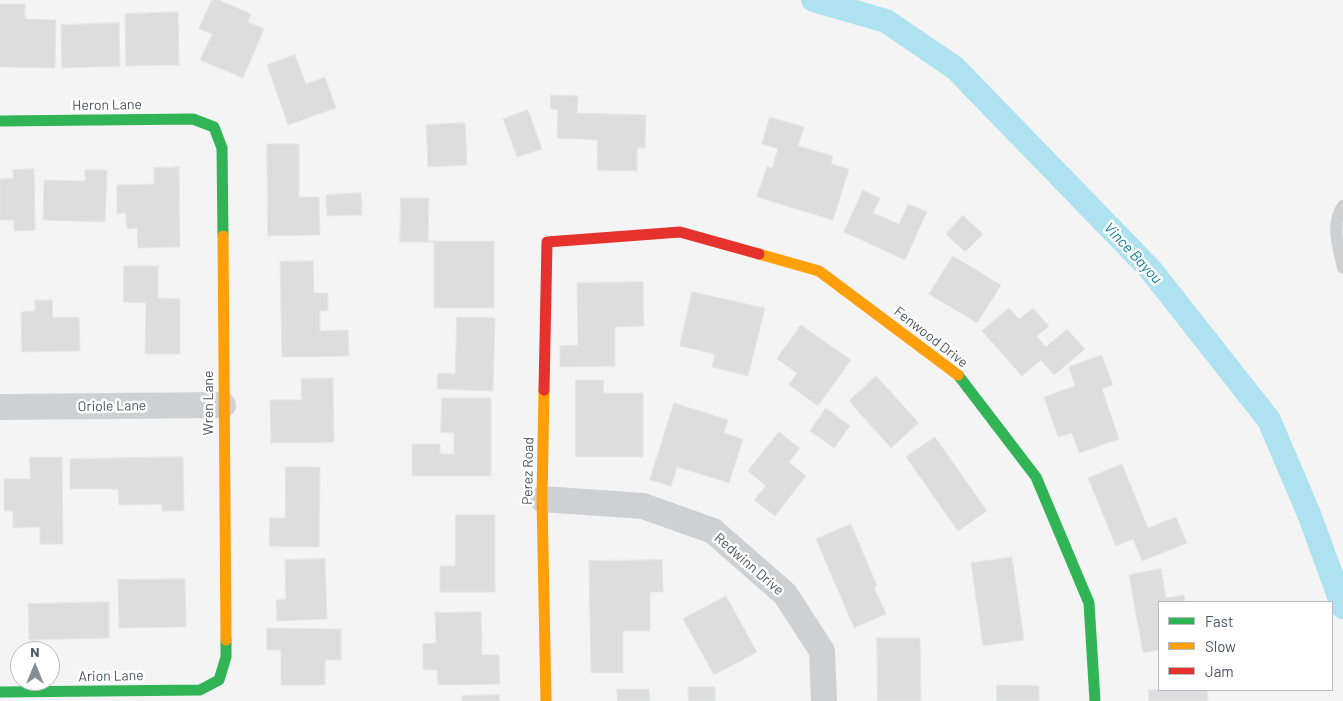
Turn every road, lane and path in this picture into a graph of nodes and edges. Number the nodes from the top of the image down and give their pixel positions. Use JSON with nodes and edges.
{"nodes":[{"id":1,"x":0,"y":121,"type":"edge"},
{"id":2,"x":214,"y":127,"type":"joint"},
{"id":3,"x":1343,"y":206,"type":"edge"},
{"id":4,"x":546,"y":242,"type":"joint"},
{"id":5,"x":1343,"y":268,"type":"edge"},
{"id":6,"x":223,"y":404,"type":"junction"},
{"id":7,"x":0,"y":407,"type":"edge"},
{"id":8,"x":542,"y":499,"type":"junction"},
{"id":9,"x":219,"y":680,"type":"joint"},
{"id":10,"x":0,"y":692,"type":"edge"},
{"id":11,"x":546,"y":701,"type":"edge"},
{"id":12,"x":824,"y":701,"type":"edge"},
{"id":13,"x":1095,"y":701,"type":"edge"}],
"edges":[{"from":1,"to":2,"type":"street","name":"Heron Lane"},
{"from":2,"to":6,"type":"street","name":"Wren Lane"},
{"from":3,"to":5,"type":"lane"},
{"from":4,"to":8,"type":"street","name":"Perez Road"},
{"from":4,"to":13,"type":"street","name":"Fenwood Drive"},
{"from":6,"to":7,"type":"street","name":"Oriole Lane"},
{"from":6,"to":9,"type":"street","name":"Wren Lane"},
{"from":8,"to":11,"type":"street","name":"Perez Road"},
{"from":8,"to":12,"type":"street","name":"Redwinn Drive"},
{"from":9,"to":10,"type":"street","name":"Arion Lane"}]}
